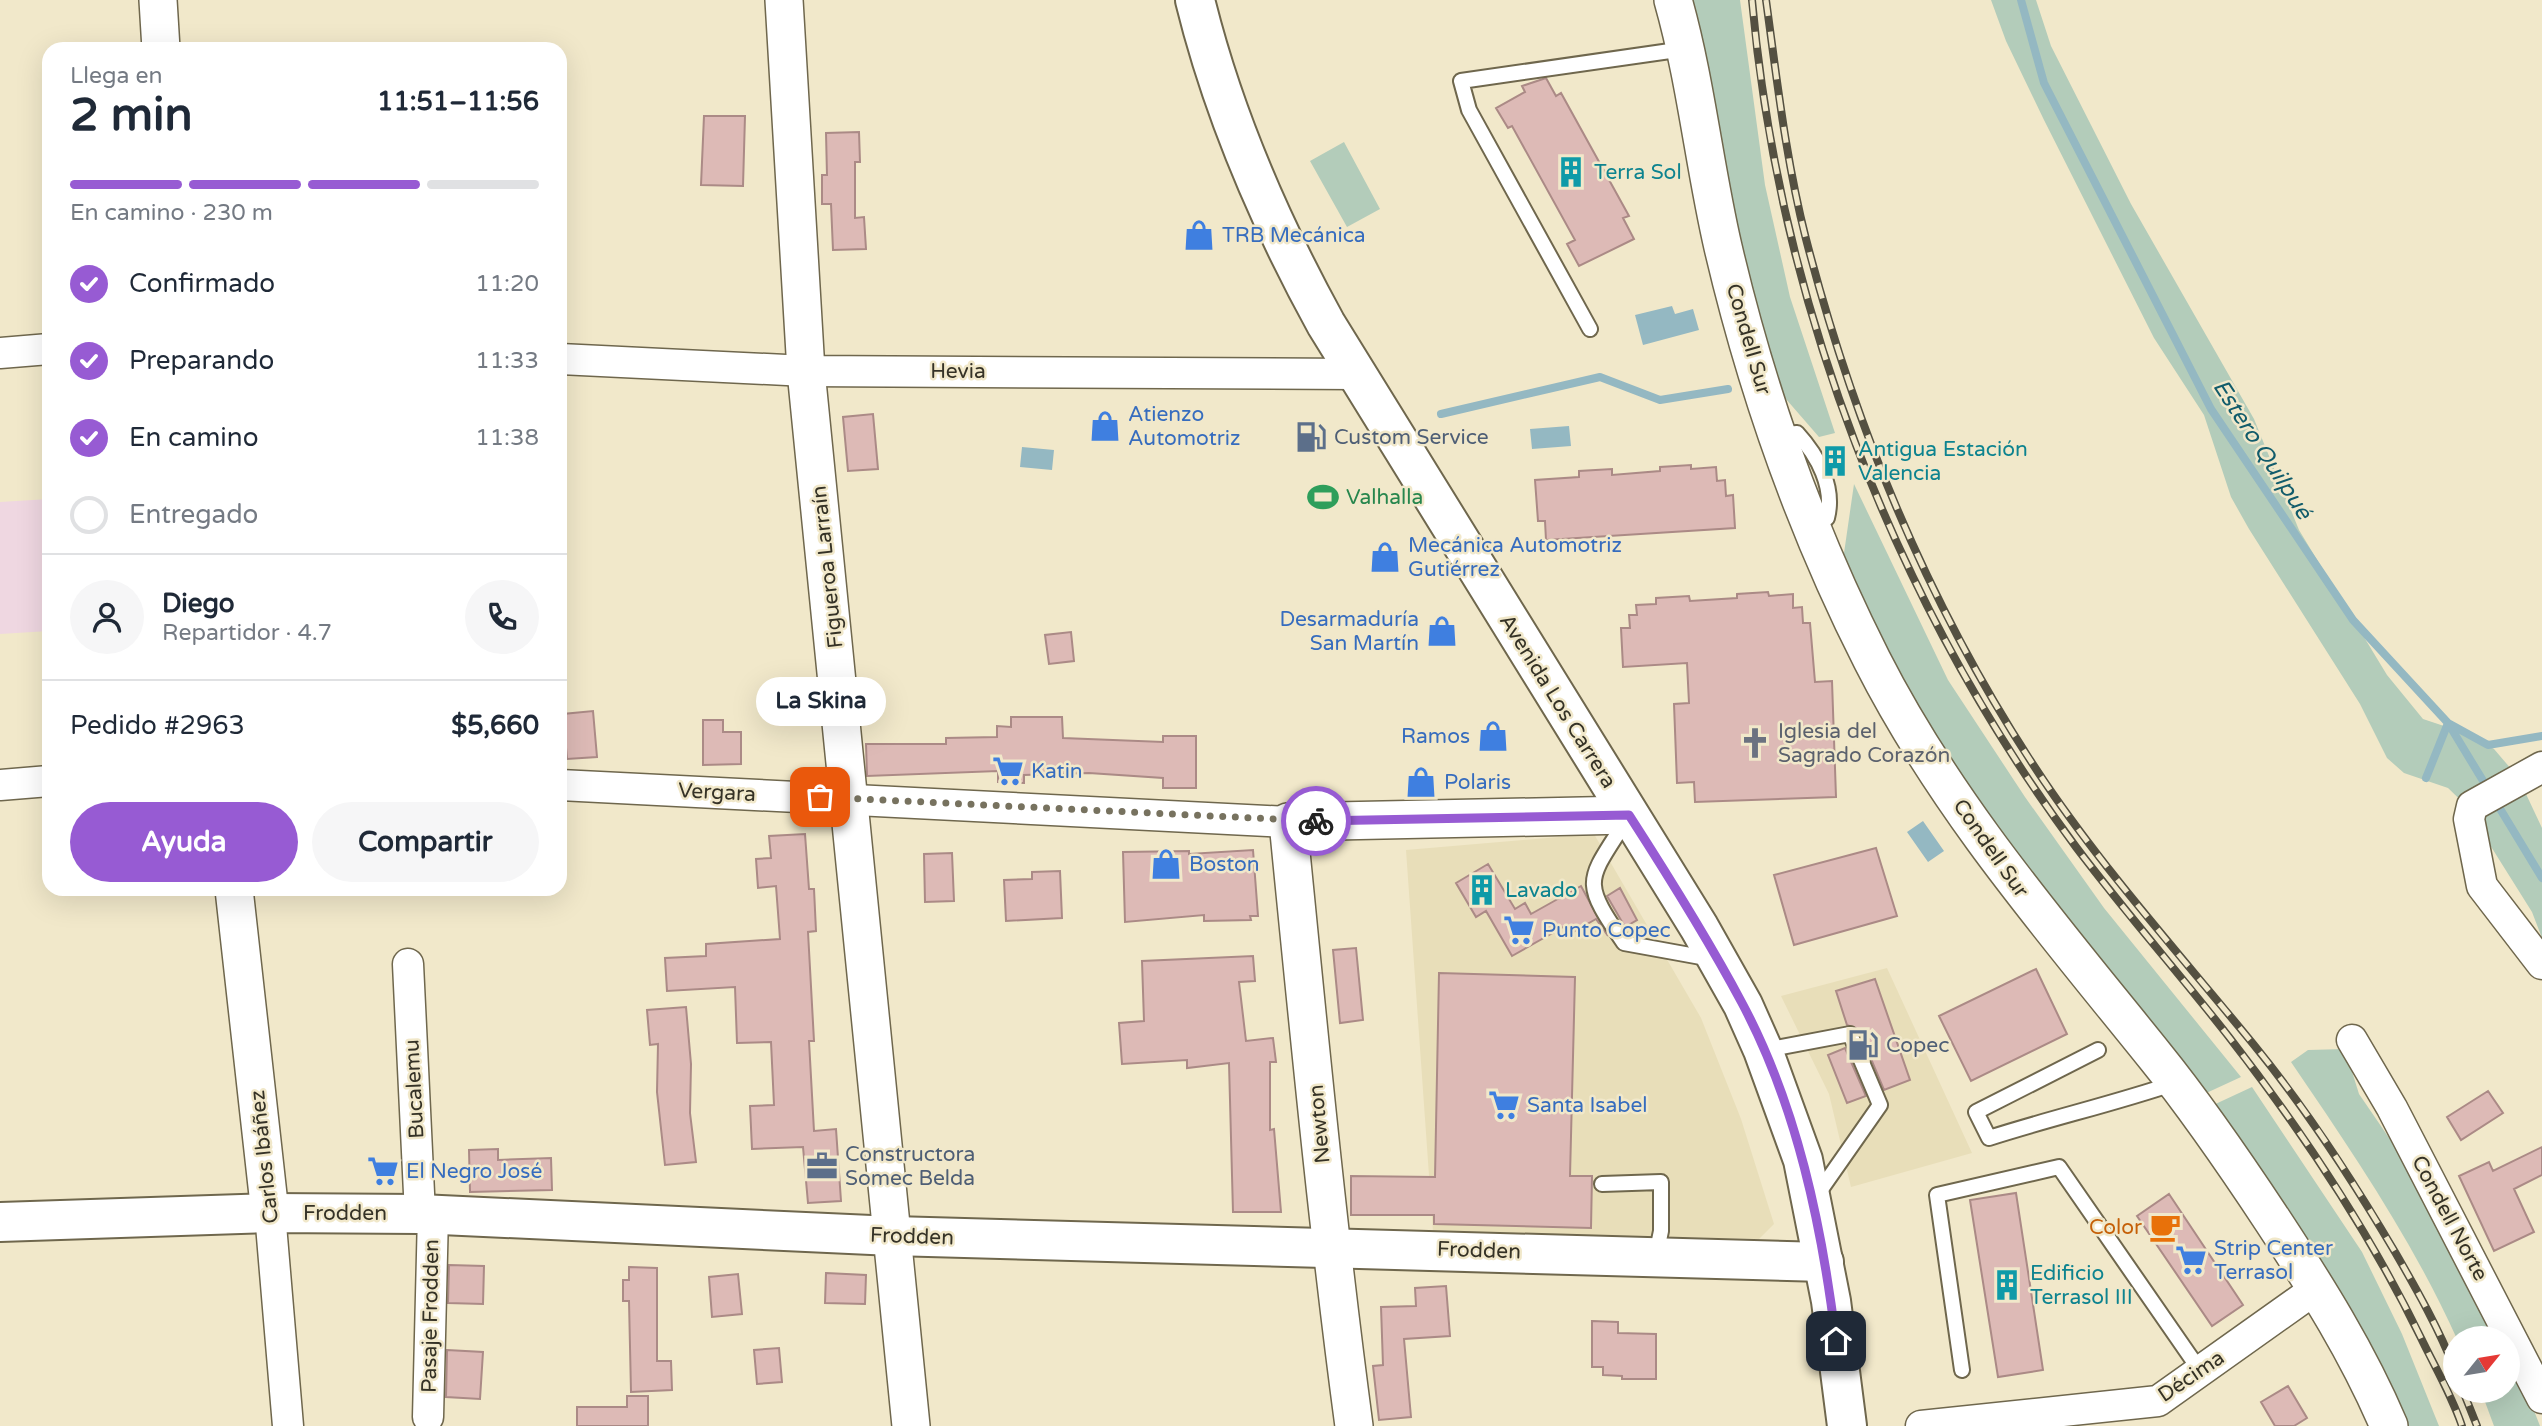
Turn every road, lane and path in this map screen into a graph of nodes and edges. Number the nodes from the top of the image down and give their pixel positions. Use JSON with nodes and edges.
{"nodes":[{"id":1,"x":159,"y":0,"type":"edge"},
{"id":2,"x":784,"y":0,"type":"edge"},
{"id":3,"x":1195,"y":0,"type":"edge"},
{"id":4,"x":1673,"y":0,"type":"edge"},
{"id":5,"x":161,"y":42,"type":"edge"},
{"id":6,"x":1687,"y":49,"type":"junction"},
{"id":7,"x":1590,"y":329,"type":"dead end"},
{"id":8,"x":42,"y":350,"type":"edge"},
{"id":9,"x":0,"y":353,"type":"edge"},
{"id":10,"x":567,"y":359,"type":"edge"},
{"id":11,"x":806,"y":371,"type":"junction"},
{"id":12,"x":1357,"y":374,"type":"junction"},
{"id":13,"x":2542,"y":767,"type":"edge"},
{"id":14,"x":42,"y":782,"type":"edge"},
{"id":15,"x":0,"y":785,"type":"edge"},
{"id":16,"x":567,"y":785,"type":"edge"},
{"id":17,"x":851,"y":798,"type":"junction"},
{"id":18,"x":1629,"y":815,"type":"junction"},
{"id":19,"x":1288,"y":822,"type":"junction"},
{"id":20,"x":235,"y":896,"type":"edge"},
{"id":21,"x":1717,"y":960,"type":"junction"},
{"id":22,"x":408,"y":964,"type":"dead end"},
{"id":23,"x":2542,"y":964,"type":"edge"},
{"id":24,"x":2353,"y":1040,"type":"dead end"},
{"id":25,"x":1763,"y":1050,"type":"junction"},
{"id":26,"x":2098,"y":1050,"type":"dead end"},
{"id":27,"x":2176,"y":1083,"type":"junction"},
{"id":28,"x":1602,"y":1184,"type":"dead end"},
{"id":29,"x":1812,"y":1202,"type":"junction"},
{"id":30,"x":270,"y":1213,"type":"junction"},
{"id":31,"x":426,"y":1214,"type":"junction"},
{"id":32,"x":0,"y":1222,"type":"edge"},
{"id":33,"x":893,"y":1236,"type":"junction"},
{"id":34,"x":1330,"y":1246,"type":"junction"},
{"id":35,"x":1656,"y":1255,"type":"junction"},
{"id":36,"x":1824,"y":1262,"type":"junction"},
{"id":37,"x":2317,"y":1288,"type":"junction"},
{"id":38,"x":1962,"y":1370,"type":"dead end"},
{"id":39,"x":2201,"y":1372,"type":"junction"},
{"id":40,"x":2542,"y":1398,"type":"edge"},
{"id":41,"x":428,"y":1417,"type":"dead end"},
{"id":42,"x":288,"y":1426,"type":"edge"},
{"id":43,"x":911,"y":1426,"type":"edge"},
{"id":44,"x":1353,"y":1426,"type":"edge"},
{"id":45,"x":1847,"y":1426,"type":"edge"},
{"id":46,"x":1920,"y":1426,"type":"edge"},
{"id":47,"x":2389,"y":1426,"type":"edge"}],
"edges":[{"from":1,"to":5,"type":"street"},
{"from":2,"to":11,"type":"street","name":"Figueroa Larraín"},
{"from":3,"to":12,"type":"main road","name":"Avenida Los Carrera"},
{"from":4,"to":6,"type":"street","name":"Condell Sur"},
{"from":6,"to":7,"type":"lane"},
{"from":6,"to":27,"type":"street","name":"Condell Sur"},
{"from":8,"to":9,"type":"street"},
{"from":10,"to":11,"type":"street","name":"Hevia"},
{"from":11,"to":12,"type":"street","name":"Hevia"},
{"from":11,"to":17,"type":"street","name":"Figueroa Larraín"},
{"from":12,"to":18,"type":"main road","name":"Avenida Los Carrera"},
{"from":13,"to":23,"type":"street"},
{"from":14,"to":15,"type":"street"},
{"from":16,"to":17,"type":"street","name":"Vergara"},
{"from":17,"to":19,"type":"street","name":"Vergara"},
{"from":17,"to":33,"type":"street","name":"Figueroa Larraín"},
{"from":18,"to":19,"type":"street","name":"Vergara"},
{"from":18,"to":21,"type":"main road","name":"Avenida Los Carrera"},
{"from":18,"to":21,"type":"lane"},
{"from":19,"to":34,"type":"street","name":"Newton"},
{"from":20,"to":30,"type":"street","name":"Carlos Ibáñez"},
{"from":21,"to":25,"type":"main road","name":"Avenida Los Carrera"},
{"from":22,"to":31,"type":"street","name":"Bucalemu"},
{"from":24,"to":40,"type":"street","name":"Condell Norte"},
{"from":25,"to":29,"type":"main road","name":"Avenida Los Carrera"},
{"from":25,"to":29,"type":"lane"},
{"from":26,"to":27,"type":"lane"},
{"from":27,"to":37,"type":"street","name":"Condell Sur"},
{"from":28,"to":35,"type":"lane"},
{"from":29,"to":36,"type":"main road","name":"Avenida Los Carrera"},
{"from":30,"to":31,"type":"main road","name":"Frodden"},
{"from":30,"to":32,"type":"main road","name":"Frodden"},
{"from":30,"to":42,"type":"street","name":"Carlos Ibáñez"},
{"from":31,"to":33,"type":"main road","name":"Frodden"},
{"from":31,"to":41,"type":"street","name":"Pasaje Frodden"},
{"from":33,"to":34,"type":"main road","name":"Frodden"},
{"from":33,"to":43,"type":"street","name":"Figueroa Larraín"},
{"from":34,"to":35,"type":"main road","name":"Frodden"},
{"from":34,"to":44,"type":"street","name":"Newton"},
{"from":35,"to":36,"type":"main road","name":"Frodden"},
{"from":36,"to":45,"type":"main road","name":"Avenida Los Carrera"},
{"from":37,"to":39,"type":"street","name":"Décima"},
{"from":37,"to":47,"type":"street","name":"Condell Sur"},
{"from":38,"to":39,"type":"lane"},
{"from":39,"to":46,"type":"street","name":"Décima"}]}
